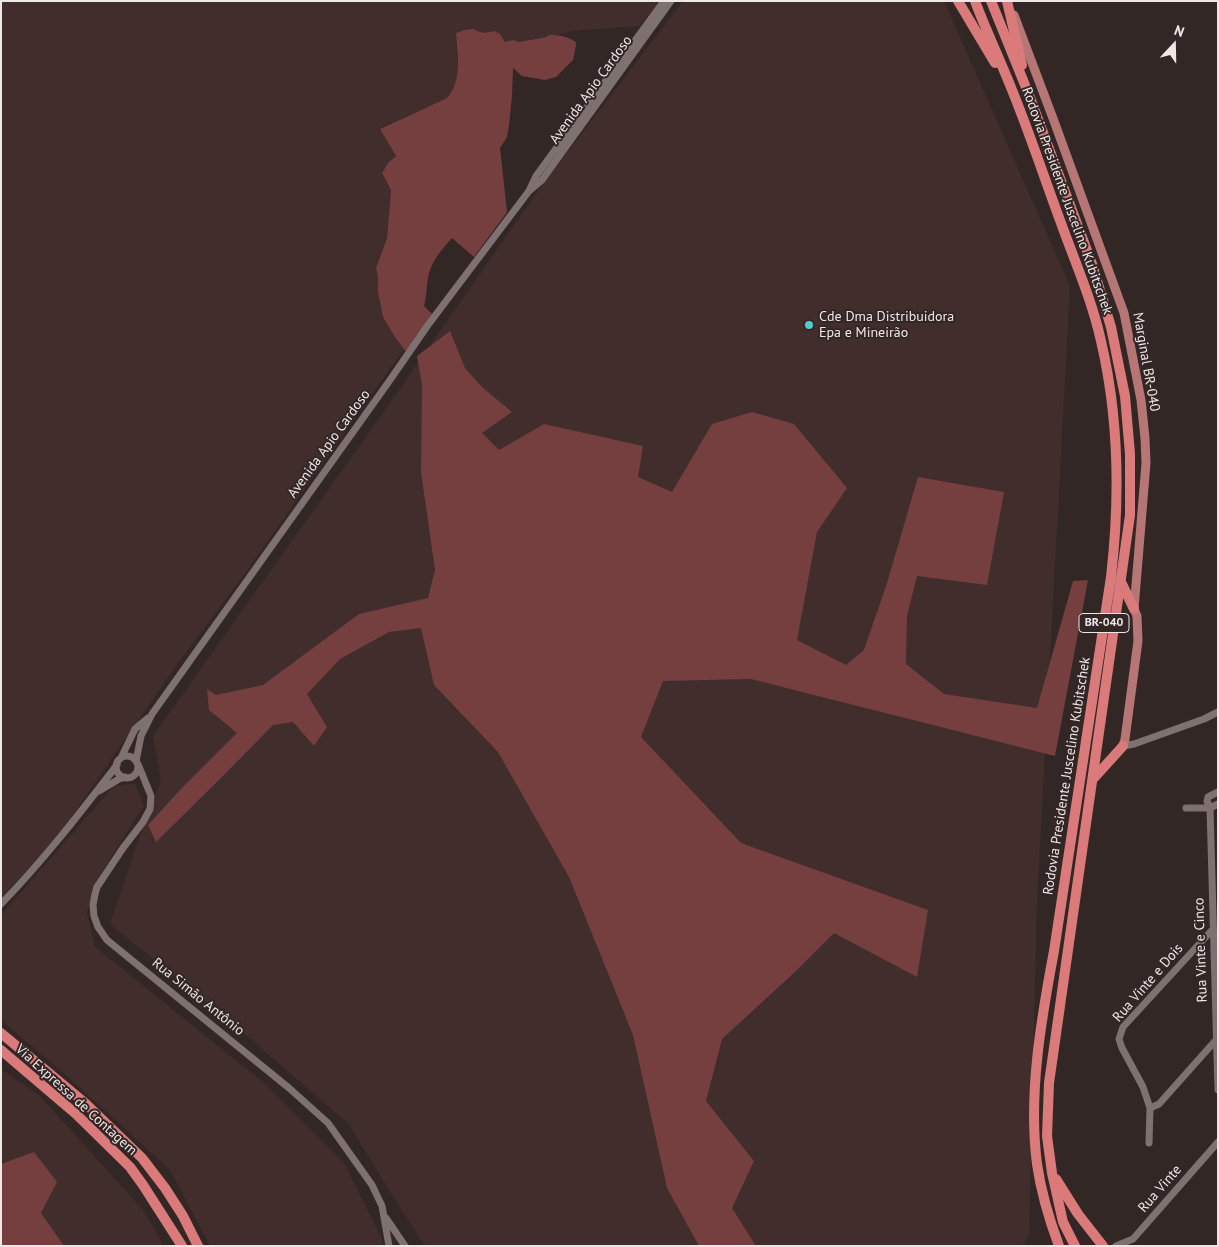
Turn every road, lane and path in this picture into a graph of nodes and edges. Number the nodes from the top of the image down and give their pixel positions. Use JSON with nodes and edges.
{"nodes":[{"id":1,"x":664,"y":1,"type":"edge"},
{"id":2,"x":671,"y":1,"type":"edge"},
{"id":3,"x":958,"y":1,"type":"edge"},
{"id":4,"x":975,"y":1,"type":"edge"},
{"id":5,"x":992,"y":1,"type":"edge"},
{"id":6,"x":1008,"y":1,"type":"edge"},
{"id":7,"x":1014,"y":94,"type":"junction"},
{"id":8,"x":1028,"y":95,"type":"junction"},
{"id":9,"x":529,"y":191,"type":"junction"},
{"id":10,"x":1121,"y":582,"type":"junction"},
{"id":11,"x":1134,"y":609,"type":"junction"},
{"id":12,"x":1218,"y":712,"type":"edge"},
{"id":13,"x":152,"y":714,"type":"junction"},
{"id":14,"x":1123,"y":746,"type":"junction"},
{"id":15,"x":121,"y":758,"type":"junction"},
{"id":16,"x":137,"y":763,"type":"junction"},
{"id":17,"x":117,"y":765,"type":"junction"},
{"id":18,"x":128,"y":777,"type":"junction"},
{"id":19,"x":143,"y":779,"type":"junction"},
{"id":20,"x":1093,"y":779,"type":"junction"},
{"id":21,"x":1218,"y":792,"type":"edge"},
{"id":22,"x":96,"y":793,"type":"junction"},
{"id":23,"x":1218,"y":804,"type":"edge"},
{"id":24,"x":1186,"y":808,"type":"dead end"},
{"id":25,"x":1210,"y":808,"type":"junction"},
{"id":26,"x":1,"y":904,"type":"edge"},
{"id":27,"x":1213,"y":929,"type":"junction"},
{"id":28,"x":1,"y":1032,"type":"edge"},
{"id":29,"x":1216,"y":1040,"type":"junction"},
{"id":30,"x":1,"y":1050,"type":"edge"},
{"id":31,"x":1218,"y":1090,"type":"edge"},
{"id":32,"x":1150,"y":1108,"type":"junction"},
{"id":33,"x":1148,"y":1142,"type":"dead end"},
{"id":34,"x":1218,"y":1142,"type":"edge"},
{"id":35,"x":1052,"y":1173,"type":"junction"},
{"id":36,"x":385,"y":1216,"type":"junction"},
{"id":37,"x":1132,"y":1242,"type":"edge"},
{"id":38,"x":182,"y":1246,"type":"edge"},
{"id":39,"x":198,"y":1246,"type":"edge"},
{"id":40,"x":389,"y":1246,"type":"edge"},
{"id":41,"x":405,"y":1246,"type":"edge"},
{"id":42,"x":1059,"y":1246,"type":"edge"},
{"id":43,"x":1075,"y":1246,"type":"edge"},
{"id":44,"x":1103,"y":1246,"type":"edge"},
{"id":45,"x":1116,"y":1246,"type":"edge"}],
"edges":[{"from":1,"to":9,"type":"street","name":"Avenida Apio Cardoso"},
{"from":2,"to":9,"type":"street","name":"Avenida Apio Cardoso"},
{"from":3,"to":7,"type":"highway"},
{"from":4,"to":7,"type":"highway","name":"Rodovia Presidente Juscelino Kubitschek","number":"BR-040"},
{"from":5,"to":8,"type":"highway","name":"Rodovia Presidente Juscelino Kubitschek","number":"BR-040"},
{"from":6,"to":8,"type":"highway"},
{"from":6,"to":11,"type":"main road","name":"Marginal BR-040"},
{"from":7,"to":42,"type":"highway","name":"Rodovia Presidente Juscelino Kubitschek","number":"BR-040"},
{"from":8,"to":10,"type":"highway","name":"Rodovia Presidente Juscelino Kubitschek","number":"BR-040"},
{"from":9,"to":13,"type":"street","name":"Avenida Apio Cardoso"},
{"from":10,"to":11,"type":"highway"},
{"from":10,"to":20,"type":"highway","name":"Rodovia Presidente Juscelino Kubitschek","number":"BR-040"},
{"from":11,"to":14,"type":"main road","name":"Marginal BR-040"},
{"from":12,"to":14,"type":"street"},
{"from":13,"to":15,"type":"street","name":"Avenida Apio Cardoso"},
{"from":13,"to":16,"type":"street","name":"Avenida Apio Cardoso"},
{"from":14,"to":20,"type":"highway"},
{"from":15,"to":16,"type":"street"},
{"from":15,"to":17,"type":"street"},
{"from":16,"to":18,"type":"street"},
{"from":16,"to":19,"type":"street","name":"Rua Simão Antônio"},
{"from":17,"to":18,"type":"street"},
{"from":17,"to":22,"type":"street"},
{"from":18,"to":19,"type":"street"},
{"from":18,"to":22,"type":"street"},
{"from":19,"to":36,"type":"street","name":"Rua Simão Antônio"},
{"from":20,"to":35,"type":"highway","name":"Rodovia Presidente Juscelino Kubitschek","number":"BR-040"},
{"from":21,"to":25,"type":"street"},
{"from":22,"to":26,"type":"street"},
{"from":23,"to":25,"type":"street"},
{"from":24,"to":25,"type":"street"},
{"from":25,"to":27,"type":"street","name":"Rua Vinte e Cinco"},
{"from":27,"to":29,"type":"street","name":"Rua Vinte e Cinco"},
{"from":27,"to":32,"type":"street","name":"Rua Vinte e Dois"},
{"from":28,"to":39,"type":"highway","name":"Via Expressa de Contagem"},
{"from":29,"to":31,"type":"street","name":"Rua Vinte e Cinco"},
{"from":29,"to":32,"type":"street"},
{"from":30,"to":38,"type":"highway","name":"Via Expressa de Contagem"},
{"from":32,"to":33,"type":"street","name":"Rua Vinte e Dois"},
{"from":34,"to":37,"type":"street","name":"Rua Vinte"},
{"from":35,"to":43,"type":"highway","name":"Rodovia Presidente Juscelino Kubitschek","number":"BR-040"},
{"from":35,"to":44,"type":"highway"},
{"from":36,"to":40,"type":"street","name":"Rua Simão Antônio"},
{"from":36,"to":41,"type":"street","name":"Rua Simão Antônio"},
{"from":37,"to":45,"type":"street","name":"Rua Vinte"}]}
